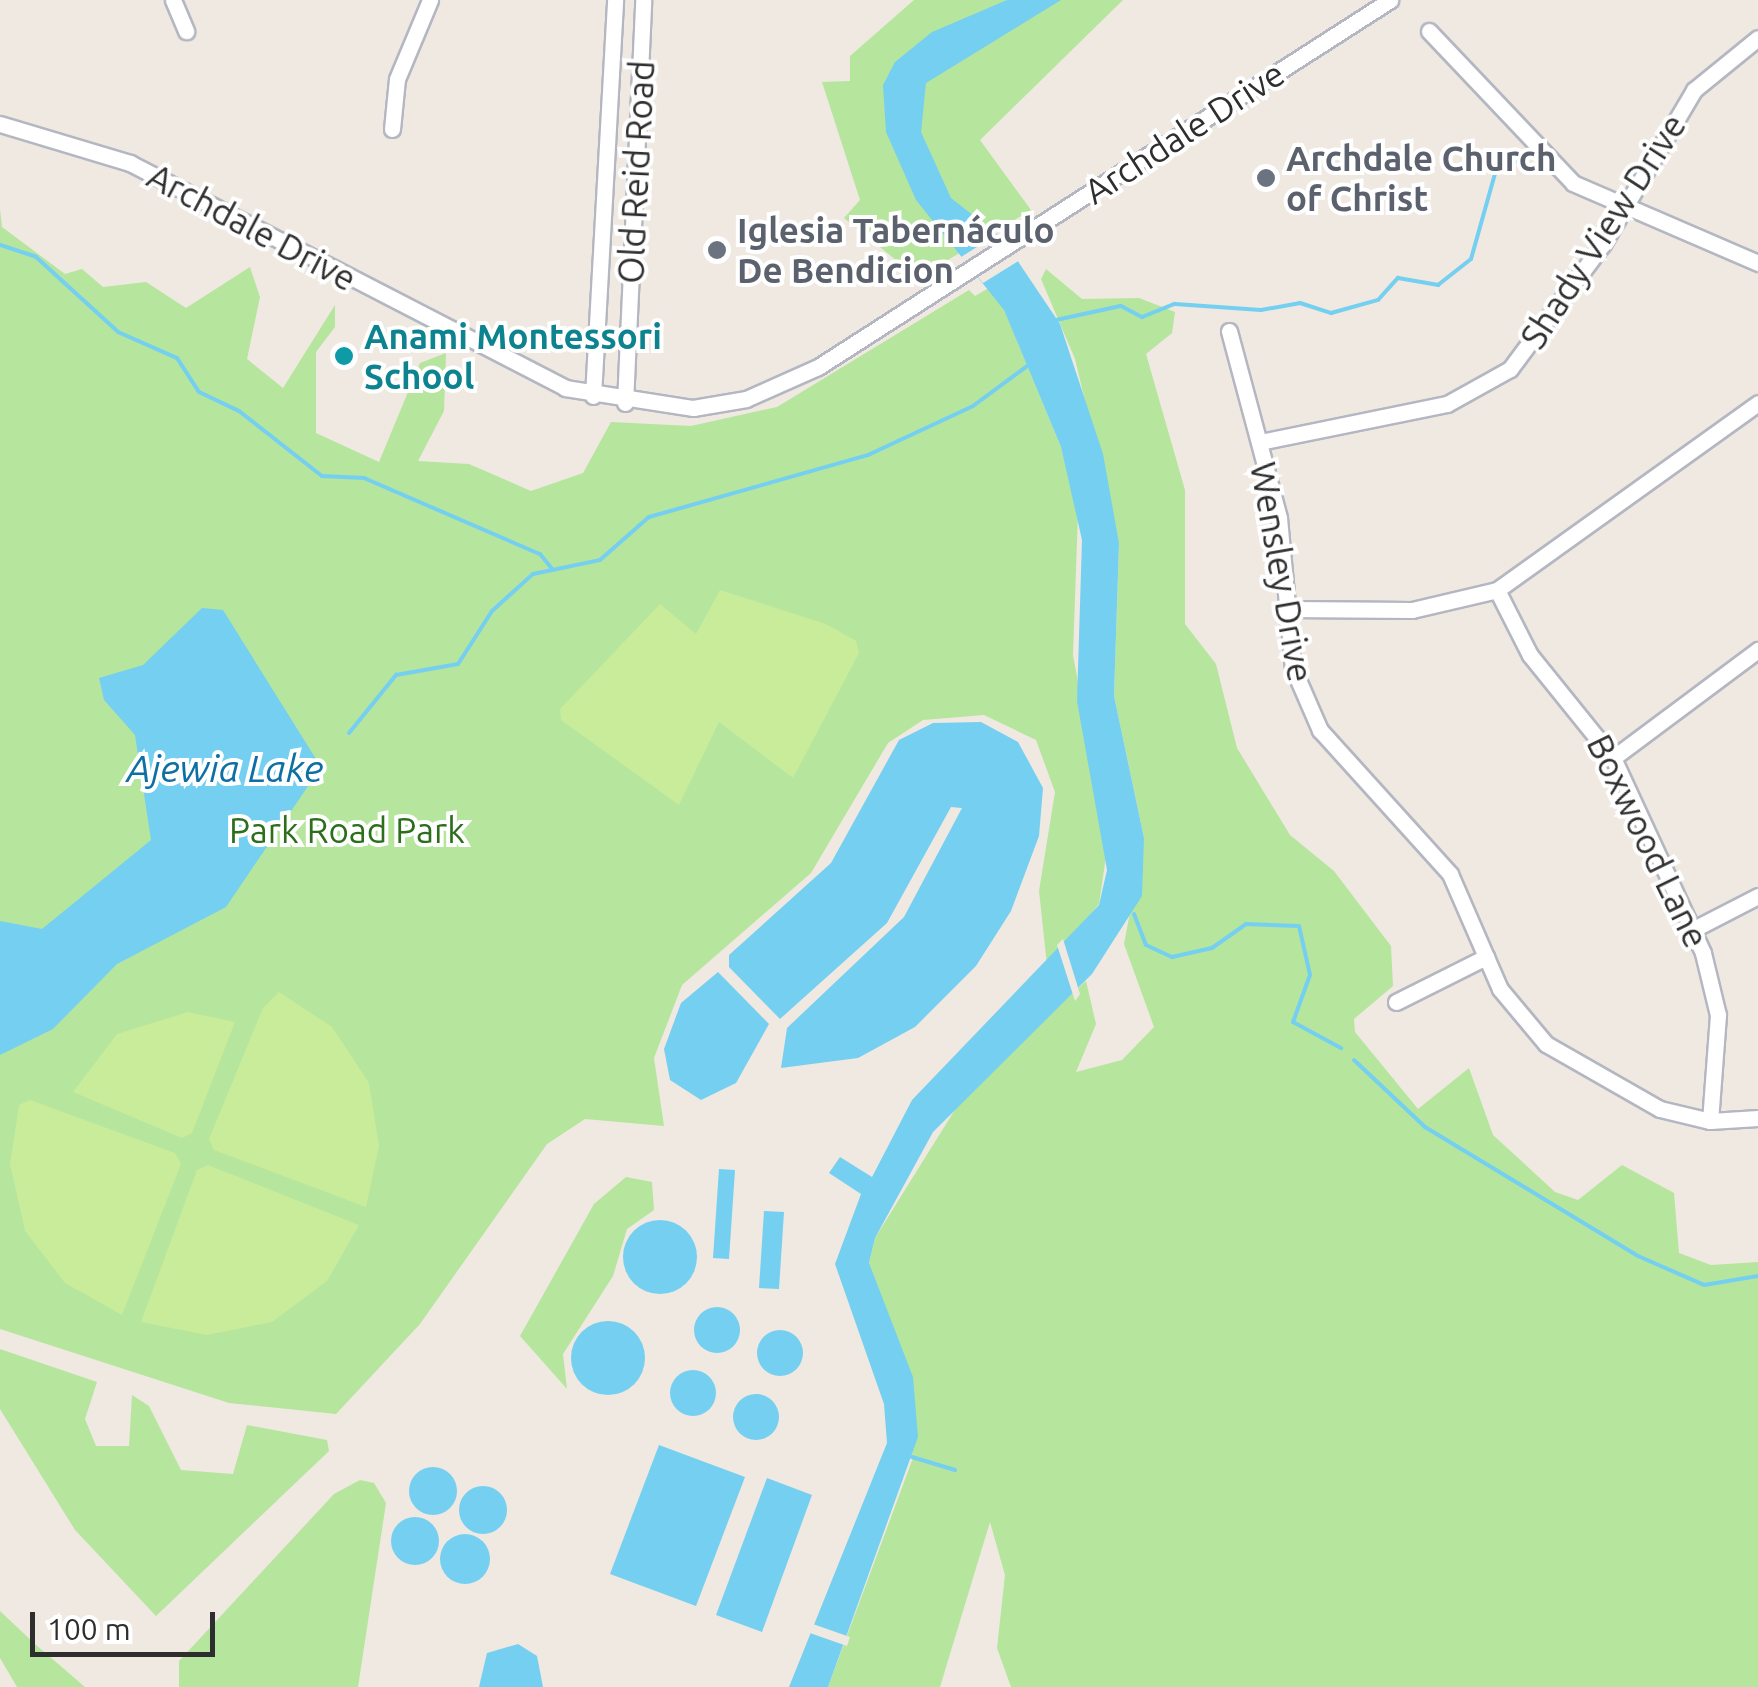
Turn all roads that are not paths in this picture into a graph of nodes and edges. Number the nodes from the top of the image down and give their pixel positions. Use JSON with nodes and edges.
{"nodes":[{"id":1,"x":172,"y":0,"type":"edge"},
{"id":2,"x":430,"y":0,"type":"edge"},
{"id":3,"x":615,"y":0,"type":"edge"},
{"id":4,"x":1390,"y":0,"type":"edge"},
{"id":5,"x":644,"y":3,"type":"edge"},
{"id":6,"x":186,"y":31,"type":"dead end"},
{"id":7,"x":1430,"y":32,"type":"dead end"},
{"id":8,"x":1758,"y":38,"type":"edge"},
{"id":9,"x":0,"y":124,"type":"edge"},
{"id":10,"x":392,"y":130,"type":"dead end"},
{"id":11,"x":1626,"y":208,"type":"junction"},
{"id":12,"x":1758,"y":262,"type":"edge"},
{"id":13,"x":1228,"y":331,"type":"dead end"},
{"id":14,"x":593,"y":396,"type":"junction"},
{"id":15,"x":1758,"y":402,"type":"edge"},
{"id":16,"x":625,"y":404,"type":"junction"},
{"id":17,"x":1260,"y":442,"type":"junction"},
{"id":18,"x":1496,"y":590,"type":"junction"},
{"id":19,"x":1288,"y":609,"type":"junction"},
{"id":20,"x":1758,"y":650,"type":"edge"},
{"id":21,"x":1613,"y":758,"type":"junction"},
{"id":22,"x":1758,"y":896,"type":"edge"},
{"id":23,"x":1692,"y":930,"type":"junction"},
{"id":24,"x":1486,"y":956,"type":"junction"},
{"id":25,"x":1396,"y":1002,"type":"dead end"},
{"id":26,"x":1758,"y":1118,"type":"edge"},
{"id":27,"x":1710,"y":1121,"type":"junction"}],
"edges":[{"from":1,"to":6,"type":"street"},
{"from":2,"to":10,"type":"street"},
{"from":3,"to":14,"type":"street","name":"Old Reid Road"},
{"from":4,"to":16,"type":"street","name":"Archdale Drive"},
{"from":5,"to":16,"type":"street","name":"Old Reid Road"},
{"from":7,"to":11,"type":"street"},
{"from":8,"to":11,"type":"street","name":"Shady View Drive"},
{"from":9,"to":14,"type":"street","name":"Archdale Drive"},
{"from":11,"to":12,"type":"street"},
{"from":11,"to":17,"type":"street","name":"Shady View Drive"},
{"from":13,"to":17,"type":"street","name":"Wensley Drive"},
{"from":14,"to":16,"type":"street","name":"Archdale Drive"},
{"from":15,"to":18,"type":"street"},
{"from":17,"to":19,"type":"street","name":"Wensley Drive"},
{"from":18,"to":19,"type":"street"},
{"from":18,"to":21,"type":"street","name":"Boxwood Lane"},
{"from":19,"to":24,"type":"street","name":"Wensley Drive"},
{"from":20,"to":21,"type":"street"},
{"from":21,"to":23,"type":"street","name":"Boxwood Lane"},
{"from":22,"to":23,"type":"street"},
{"from":23,"to":27,"type":"street","name":"Boxwood Lane"},
{"from":24,"to":25,"type":"street"},
{"from":24,"to":27,"type":"street","name":"Wensley Drive"},
{"from":26,"to":27,"type":"street","name":"Wensley Drive"}]}
